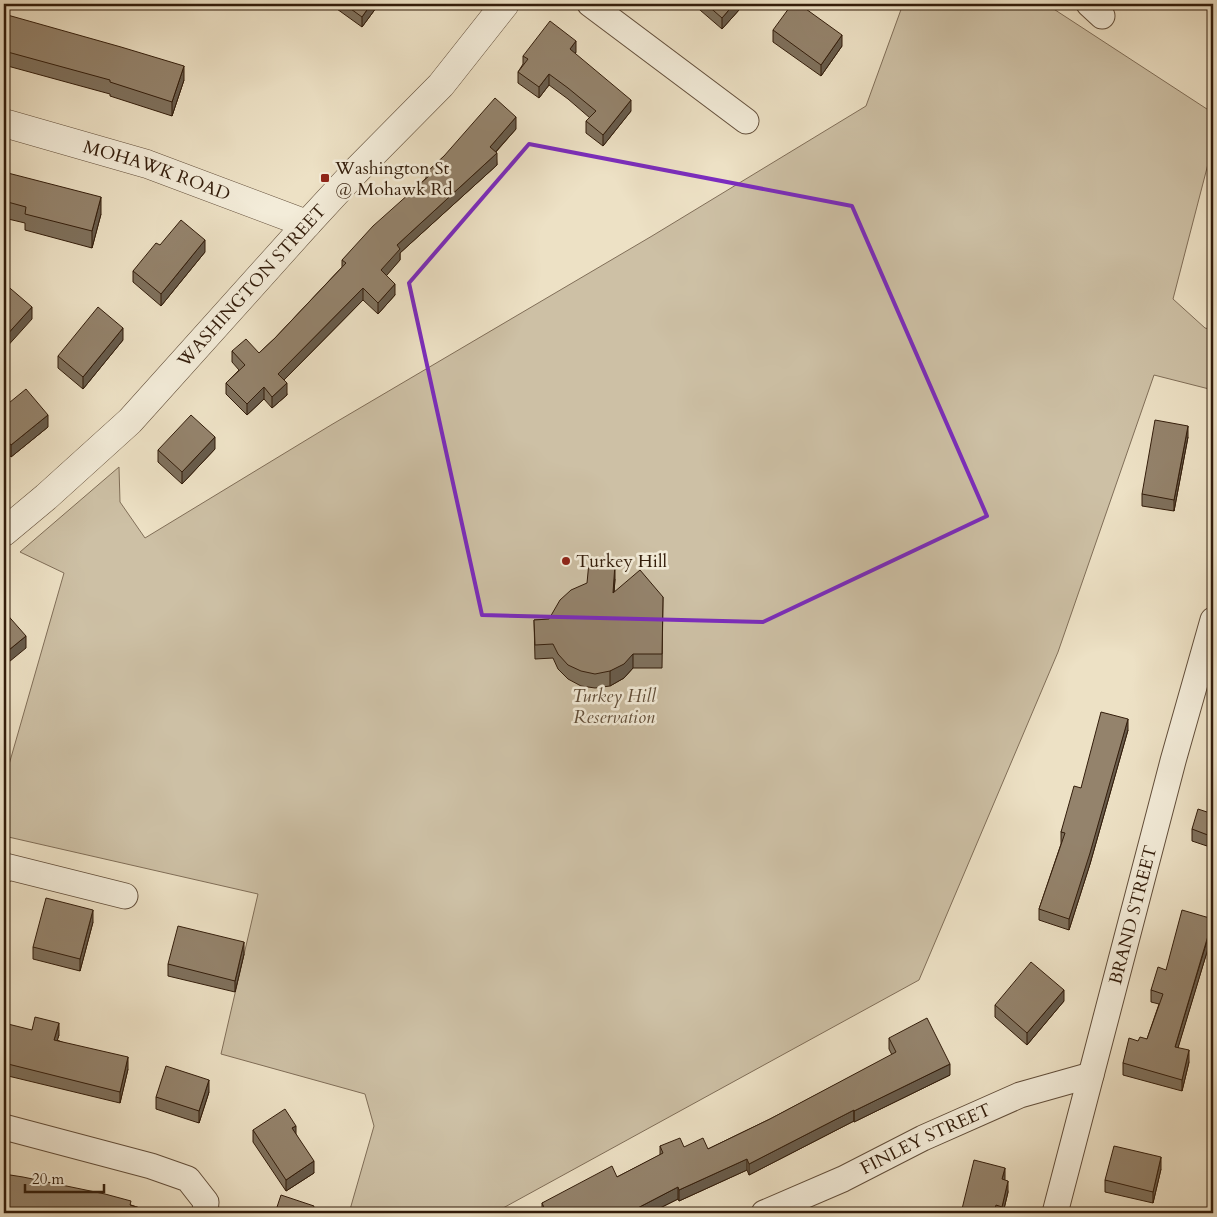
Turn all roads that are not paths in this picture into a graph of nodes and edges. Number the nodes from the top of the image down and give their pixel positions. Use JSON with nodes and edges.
{"nodes":[{"id":1,"x":504,"y":4,"type":"edge"},
{"id":2,"x":590,"y":4,"type":"edge"},
{"id":3,"x":746,"y":121,"type":"dead end"},
{"id":4,"x":4,"y":123,"type":"edge"},
{"id":5,"x":307,"y":224,"type":"junction"},
{"id":6,"x":4,"y":532,"type":"edge"},
{"id":7,"x":1213,"y":620,"type":"edge"},
{"id":8,"x":5,"y":868,"type":"edge"},
{"id":9,"x":125,"y":896,"type":"dead end"},
{"id":10,"x":1091,"y":1076,"type":"junction"},
{"id":11,"x":4,"y":1127,"type":"edge"},
{"id":12,"x":205,"y":1213,"type":"edge"},
{"id":13,"x":764,"y":1213,"type":"edge"},
{"id":14,"x":1056,"y":1213,"type":"edge"}],
"edges":[{"from":1,"to":5,"type":"street","name":"WASHINGTON STREET"},
{"from":2,"to":3,"type":"street"},
{"from":4,"to":5,"type":"street","name":"MOHAWK ROAD"},
{"from":5,"to":6,"type":"street","name":"WASHINGTON STREET"},
{"from":7,"to":10,"type":"street","name":"BRAND STREET"},
{"from":8,"to":9,"type":"street"},
{"from":10,"to":13,"type":"street","name":"FINLEY STREET"},
{"from":10,"to":14,"type":"street","name":"BRAND STREET"},
{"from":11,"to":12,"type":"street"}]}
